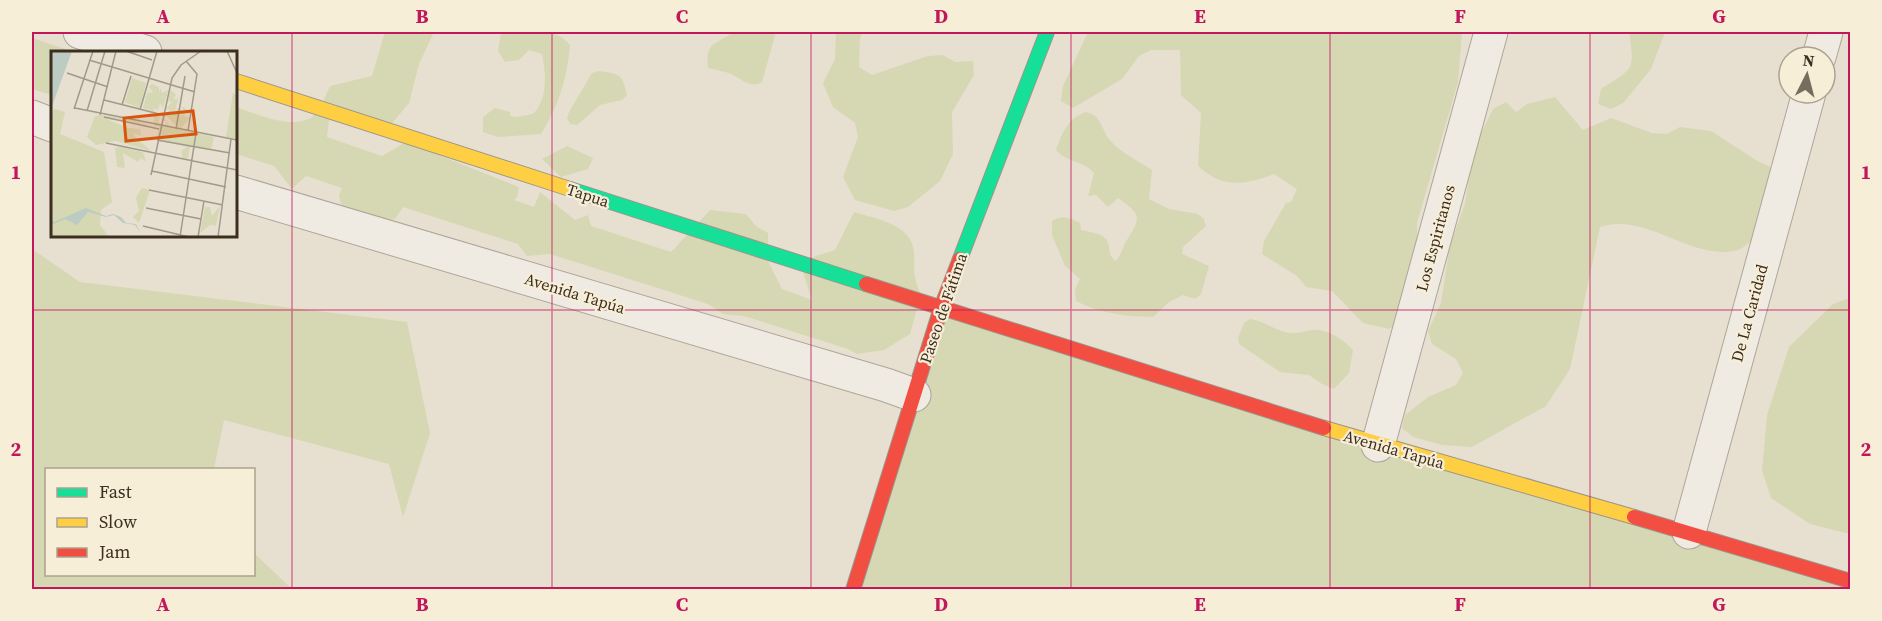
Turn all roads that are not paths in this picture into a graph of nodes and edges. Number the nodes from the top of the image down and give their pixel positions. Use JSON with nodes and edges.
{"nodes":[{"id":1,"x":80,"y":32,"type":"edge"},
{"id":2,"x":1047,"y":32,"type":"edge"},
{"id":3,"x":1491,"y":32,"type":"edge"},
{"id":4,"x":143,"y":51,"type":"edge"},
{"id":5,"x":237,"y":81,"type":"edge"},
{"id":6,"x":1806,"y":105,"type":"edge"},
{"id":7,"x":32,"y":117,"type":"edge"},
{"id":8,"x":51,"y":125,"type":"edge"},
{"id":9,"x":237,"y":192,"type":"edge"},
{"id":10,"x":941,"y":308,"type":"junction"},
{"id":11,"x":914,"y":395,"type":"junction"},
{"id":12,"x":1378,"y":445,"type":"junction"},
{"id":13,"x":1689,"y":532,"type":"junction"},
{"id":14,"x":1851,"y":580,"type":"edge"},
{"id":15,"x":853,"y":590,"type":"edge"}],
"edges":[{"from":1,"to":4,"type":"street"},
{"from":2,"to":10,"type":"street","name":"Paseo de Fátima"},
{"from":3,"to":12,"type":"street","name":"Los Espiritanos"},
{"from":5,"to":10,"type":"street","name":"Tapua"},
{"from":6,"to":13,"type":"street","name":"De La Caridad"},
{"from":7,"to":8,"type":"street"},
{"from":9,"to":11,"type":"street","name":"Avenida Tapúa"},
{"from":10,"to":11,"type":"street","name":"Paseo de Fátima"},
{"from":10,"to":12,"type":"street","name":"Avenida Tapúa"},
{"from":11,"to":15,"type":"street","name":"Paseo de Fátima"},
{"from":12,"to":13,"type":"street","name":"Avenida Tapúa"},
{"from":13,"to":14,"type":"street","name":"Avenida Tapúa"}]}
